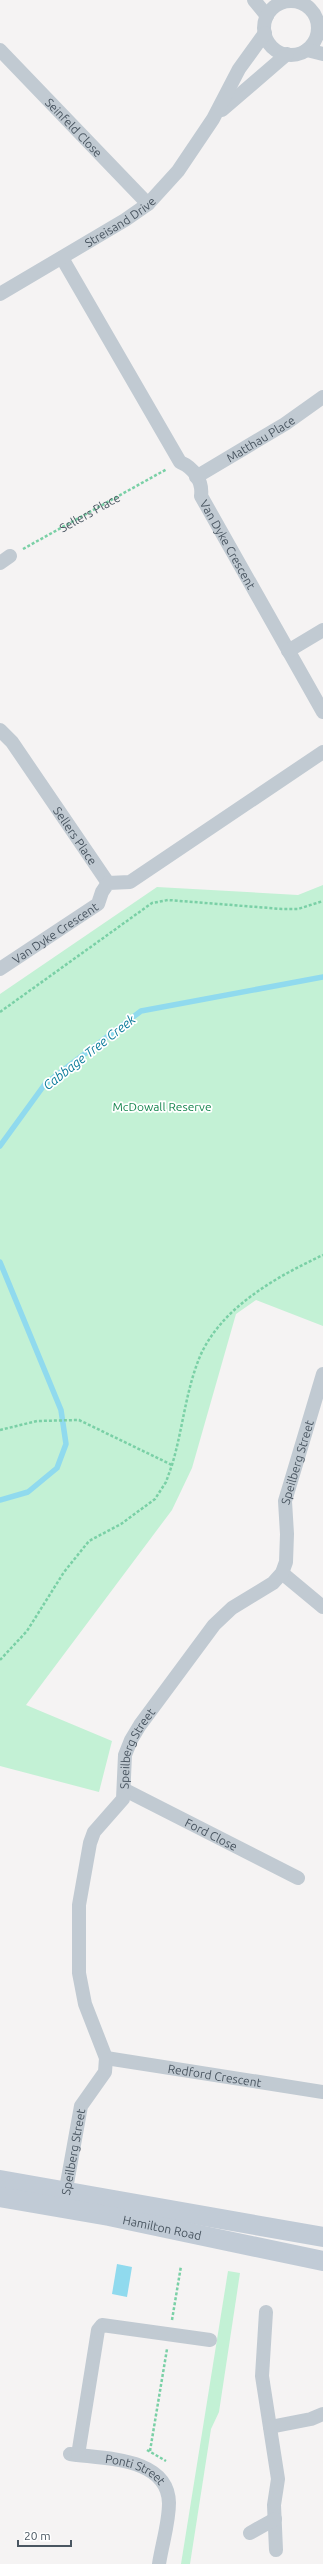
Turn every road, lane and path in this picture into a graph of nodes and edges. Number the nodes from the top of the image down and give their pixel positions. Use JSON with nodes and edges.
{"nodes":[{"id":1,"x":254,"y":0,"type":"edge"},
{"id":2,"x":283,"y":1,"type":"edge"},
{"id":3,"x":267,"y":16,"type":"junction"},
{"id":4,"x":321,"y":25,"type":"edge"},
{"id":5,"x":265,"y":33,"type":"junction"},
{"id":6,"x":0,"y":50,"type":"edge"},
{"id":7,"x":307,"y":50,"type":"junction"},
{"id":8,"x":287,"y":54,"type":"junction"},
{"id":9,"x":323,"y":54,"type":"edge"},
{"id":10,"x":213,"y":119,"type":"junction"},
{"id":11,"x":148,"y":204,"type":"junction"},
{"id":12,"x":62,"y":258,"type":"junction"},
{"id":13,"x":0,"y":294,"type":"edge"},
{"id":14,"x":323,"y":397,"type":"edge"},
{"id":15,"x":180,"y":462,"type":"junction"},
{"id":16,"x":196,"y":477,"type":"junction"},
{"id":17,"x":5,"y":559,"type":"edge"},
{"id":18,"x":323,"y":630,"type":"edge"},
{"id":19,"x":288,"y":651,"type":"junction"},
{"id":20,"x":323,"y":712,"type":"edge"},
{"id":21,"x":0,"y":730,"type":"edge"},
{"id":22,"x":323,"y":752,"type":"edge"},
{"id":23,"x":108,"y":883,"type":"junction"},
{"id":24,"x":323,"y":901,"type":"edge"},
{"id":25,"x":0,"y":970,"type":"edge"},
{"id":26,"x":0,"y":1012,"type":"edge"},
{"id":27,"x":323,"y":1255,"type":"edge"},
{"id":28,"x":323,"y":1374,"type":"edge"},
{"id":29,"x":0,"y":1430,"type":"edge"},
{"id":30,"x":172,"y":1465,"type":"junction"},
{"id":31,"x":282,"y":1573,"type":"junction"},
{"id":32,"x":323,"y":1607,"type":"edge"},
{"id":33,"x":0,"y":1660,"type":"edge"},
{"id":34,"x":125,"y":1790,"type":"junction"},
{"id":35,"x":298,"y":1878,"type":"dead end"},
{"id":36,"x":106,"y":2058,"type":"junction"},
{"id":37,"x":323,"y":2092,"type":"edge"},
{"id":38,"x":0,"y":2180,"type":"edge"},
{"id":39,"x":0,"y":2196,"type":"edge"},
{"id":40,"x":64,"y":2199,"type":"junction"},
{"id":41,"x":323,"y":2237,"type":"edge"},
{"id":42,"x":323,"y":2261,"type":"edge"},
{"id":43,"x":181,"y":2266,"type":"dead end"},
{"id":44,"x":266,"y":2312,"type":"dead end"},
{"id":45,"x":170,"y":2333,"type":"junction"},
{"id":46,"x":210,"y":2340,"type":"dead end"},
{"id":47,"x":323,"y":2414,"type":"edge"},
{"id":48,"x":270,"y":2427,"type":"junction"},
{"id":49,"x":150,"y":2451,"type":"dead end"},
{"id":50,"x":275,"y":2519,"type":"junction"},
{"id":51,"x":250,"y":2533,"type":"dead end"},
{"id":52,"x":276,"y":2550,"type":"dead end"},
{"id":53,"x":159,"y":2564,"type":"edge"}],
"edges":[{"from":1,"to":3,"type":"street"},
{"from":2,"to":3,"type":"street"},
{"from":2,"to":4,"type":"street"},
{"from":3,"to":5,"type":"street"},
{"from":4,"to":7,"type":"street"},
{"from":5,"to":8,"type":"street"},
{"from":5,"to":10,"type":"street","name":"Streisand Drive"},
{"from":6,"to":11,"type":"street","name":"Seinfeld Close"},
{"from":7,"to":8,"type":"street"},
{"from":7,"to":9,"type":"street"},
{"from":8,"to":10,"type":"street","name":"Streisand Drive"},
{"from":10,"to":11,"type":"street","name":"Streisand Drive"},
{"from":11,"to":12,"type":"street","name":"Streisand Drive"},
{"from":12,"to":13,"type":"street","name":"Streisand Drive"},
{"from":12,"to":15,"type":"street","name":"Van Dyke Crescent"},
{"from":14,"to":16,"type":"street","name":"Matthau Place"},
{"from":15,"to":16,"type":"street","name":"Van Dyke Crescent"},
{"from":15,"to":17,"type":"path","name":"Sellers Place"},
{"from":16,"to":19,"type":"street","name":"Van Dyke Crescent"},
{"from":18,"to":19,"type":"street"},
{"from":19,"to":20,"type":"street","name":"Van Dyke Crescent"},
{"from":21,"to":23,"type":"street","name":"Sellers Place"},
{"from":22,"to":23,"type":"street"},
{"from":23,"to":25,"type":"street","name":"Van Dyke Crescent"},
{"from":24,"to":26,"type":"path"},
{"from":27,"to":30,"type":"path"},
{"from":28,"to":31,"type":"street","name":"Speilberg Street"},
{"from":29,"to":30,"type":"path"},
{"from":30,"to":33,"type":"path"},
{"from":31,"to":32,"type":"street"},
{"from":31,"to":34,"type":"street","name":"Speilberg Street"},
{"from":34,"to":35,"type":"street","name":"Ford Close"},
{"from":34,"to":36,"type":"street","name":"Speilberg Street"},
{"from":36,"to":37,"type":"street","name":"Redford Crescent"},
{"from":36,"to":40,"type":"street","name":"Speilberg Street"},
{"from":38,"to":40,"type":"main road","name":"Hamilton Road"},
{"from":39,"to":40,"type":"main road","name":"Hamilton Road"},
{"from":40,"to":41,"type":"main road","name":"Hamilton Road"},
{"from":40,"to":42,"type":"main road","name":"Hamilton Road"},
{"from":43,"to":45,"type":"path"},
{"from":44,"to":48,"type":"street"},
{"from":45,"to":46,"type":"street"},
{"from":45,"to":49,"type":"path"},
{"from":45,"to":53,"type":"street","name":"Ponti Street"},
{"from":47,"to":48,"type":"street"},
{"from":48,"to":50,"type":"street"},
{"from":50,"to":51,"type":"street"},
{"from":50,"to":52,"type":"street"}]}
